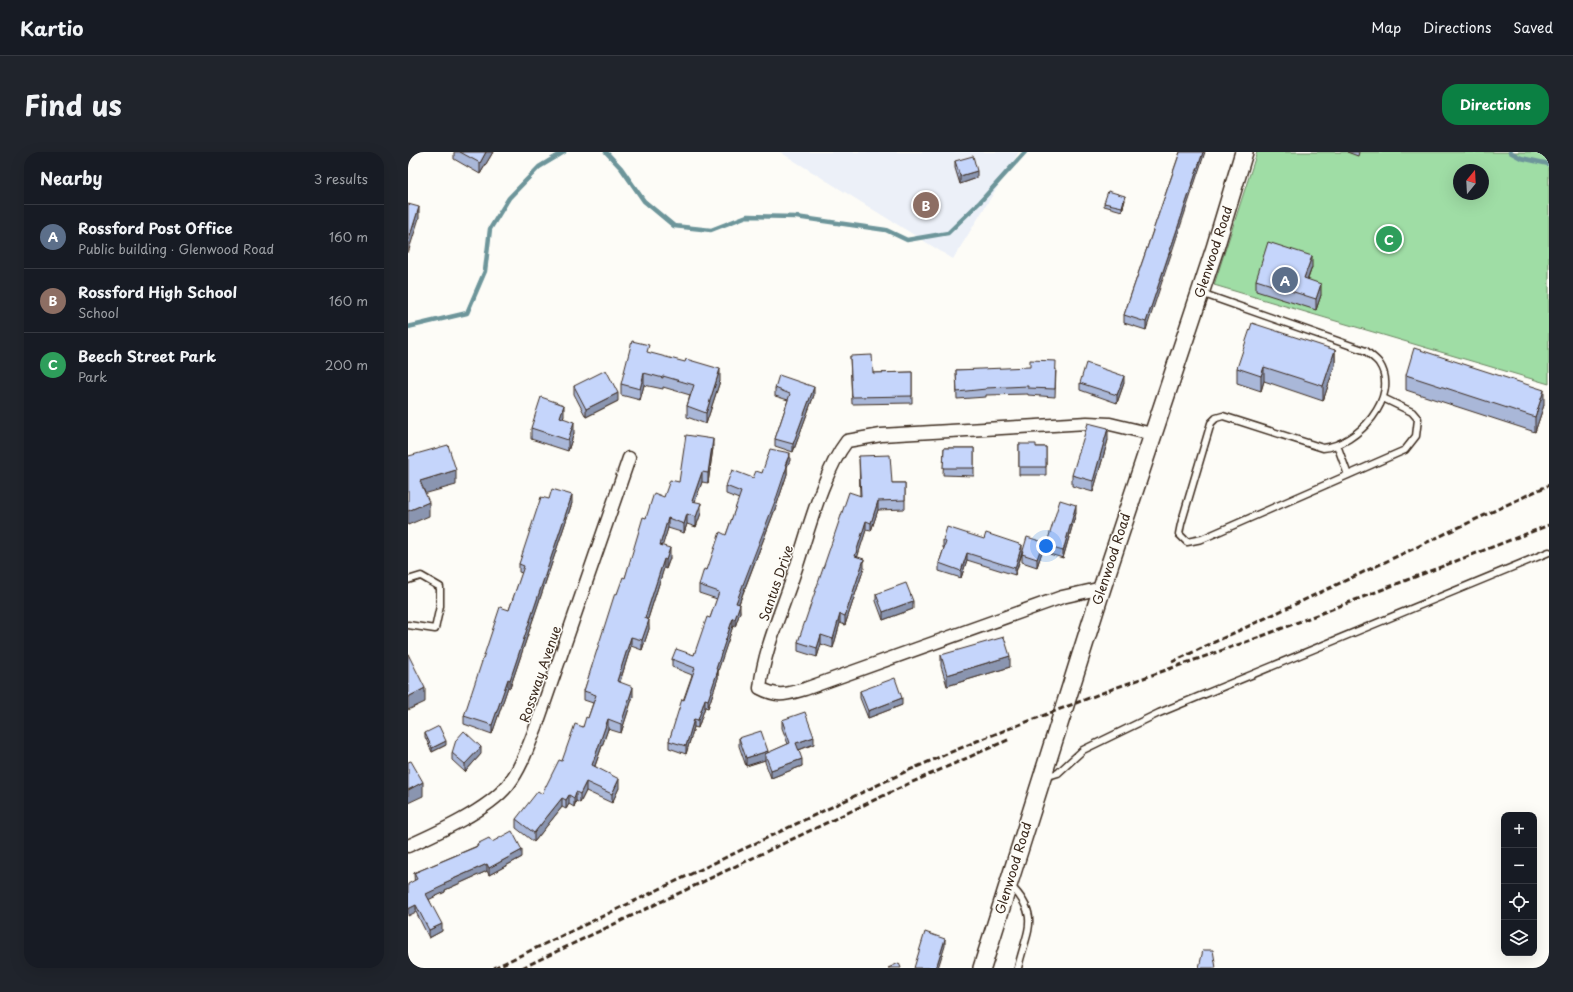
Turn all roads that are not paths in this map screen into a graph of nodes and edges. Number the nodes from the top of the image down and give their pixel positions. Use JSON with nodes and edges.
{"nodes":[{"id":1,"x":1244,"y":152,"type":"edge"},
{"id":2,"x":1200,"y":292,"type":"junction"},
{"id":3,"x":1383,"y":398,"type":"junction"},
{"id":4,"x":1152,"y":434,"type":"junction"},
{"id":5,"x":1337,"y":445,"type":"junction"},
{"id":6,"x":630,"y":458,"type":"dead end"},
{"id":7,"x":1348,"y":475,"type":"junction"},
{"id":8,"x":1549,"y":552,"type":"edge"},
{"id":9,"x":408,"y":580,"type":"edge"},
{"id":10,"x":1102,"y":588,"type":"junction"},
{"id":11,"x":408,"y":625,"type":"edge"},
{"id":12,"x":1041,"y":778,"type":"junction"},
{"id":13,"x":408,"y":846,"type":"edge"},
{"id":14,"x":1008,"y":883,"type":"junction"},
{"id":15,"x":982,"y":968,"type":"edge"},
{"id":16,"x":1018,"y":968,"type":"edge"}],
"edges":[{"from":1,"to":2,"type":"street","name":"Glenwood Road"},
{"from":2,"to":3,"type":"lane"},
{"from":2,"to":4,"type":"street","name":"Glenwood Road"},
{"from":3,"to":5,"type":"lane"},
{"from":3,"to":7,"type":"lane"},
{"from":4,"to":10,"type":"street","name":"Glenwood Road"},
{"from":4,"to":10,"type":"street","name":"Santus Drive"},
{"from":5,"to":7,"type":"lane"},
{"from":5,"to":7,"type":"lane"},
{"from":6,"to":13,"type":"street","name":"Rossway Avenue"},
{"from":8,"to":12,"type":"lane"},
{"from":9,"to":11,"type":"lane"},
{"from":10,"to":12,"type":"street","name":"Glenwood Road"},
{"from":12,"to":14,"type":"street","name":"Glenwood Road"},
{"from":14,"to":15,"type":"street","name":"Glenwood Road"},
{"from":14,"to":16,"type":"lane"}]}
